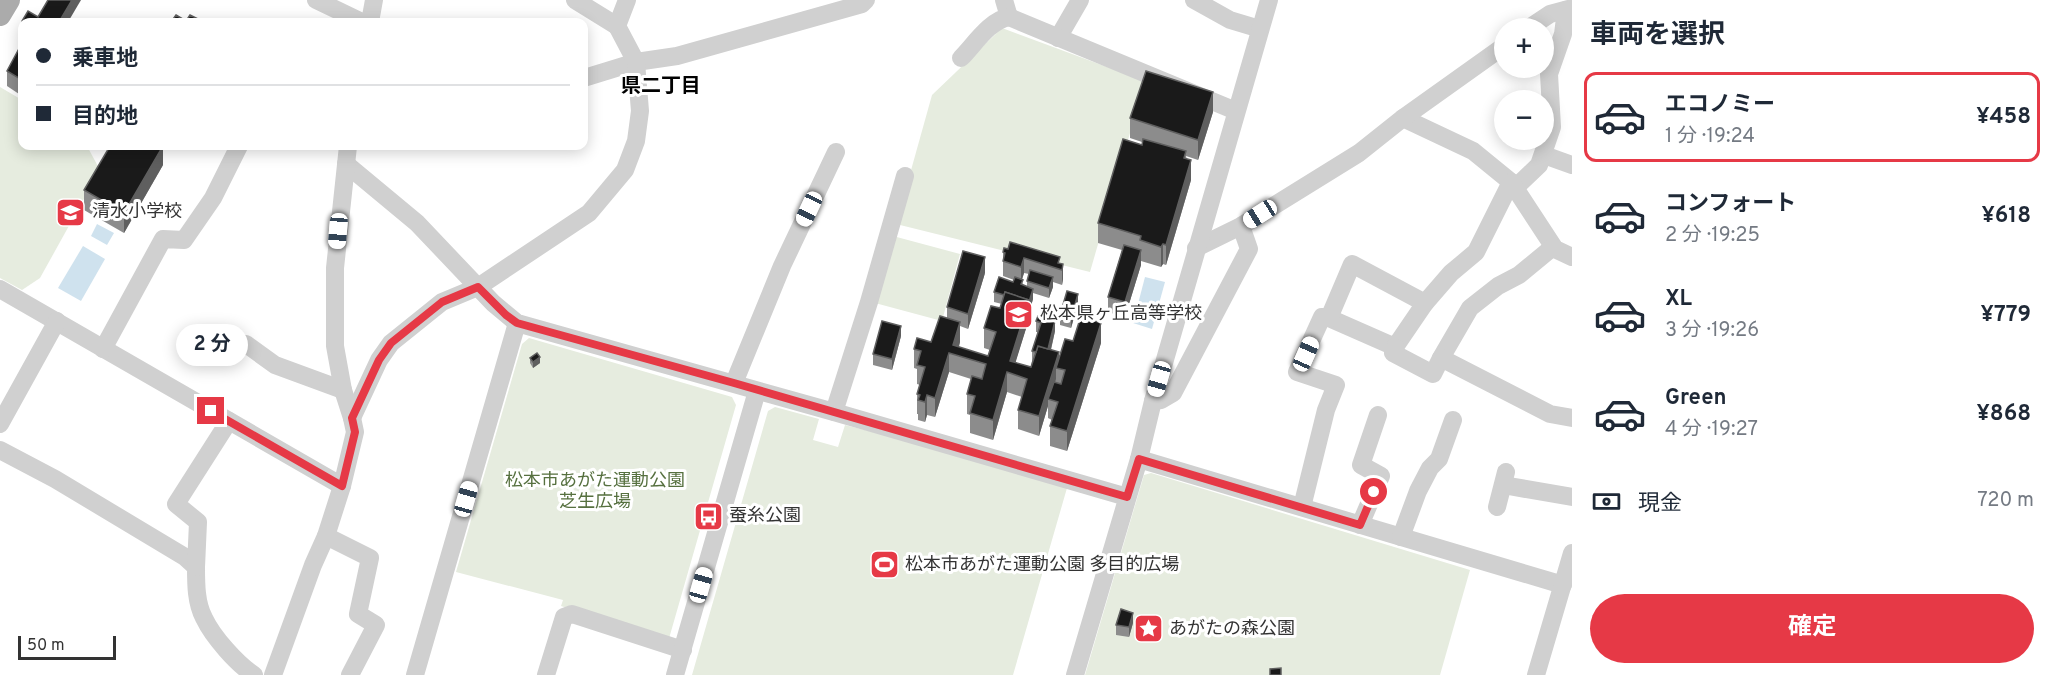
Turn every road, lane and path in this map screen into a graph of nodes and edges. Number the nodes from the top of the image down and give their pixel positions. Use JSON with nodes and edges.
{"nodes":[{"id":1,"x":9,"y":0,"type":"edge"},
{"id":2,"x":316,"y":0,"type":"edge"},
{"id":3,"x":374,"y":0,"type":"edge"},
{"id":4,"x":627,"y":0,"type":"edge"},
{"id":5,"x":866,"y":0,"type":"edge"},
{"id":6,"x":1080,"y":0,"type":"edge"},
{"id":7,"x":1194,"y":0,"type":"edge"},
{"id":8,"x":1269,"y":0,"type":"edge"},
{"id":9,"x":580,"y":1,"type":"edge"},
{"id":10,"x":1561,"y":8,"type":"edge"},
{"id":11,"x":1006,"y":9,"type":"edge"},
{"id":12,"x":0,"y":15,"type":"edge"},
{"id":13,"x":354,"y":18,"type":"edge"},
{"id":14,"x":371,"y":18,"type":"edge"},
{"id":15,"x":1545,"y":18,"type":"edge"},
{"id":16,"x":617,"y":26,"type":"junction"},
{"id":17,"x":1260,"y":29,"type":"junction"},
{"id":18,"x":1058,"y":38,"type":"junction"},
{"id":19,"x":1494,"y":53,"type":"edge"},
{"id":20,"x":962,"y":58,"type":"dead end"},
{"id":21,"x":636,"y":62,"type":"junction"},
{"id":22,"x":588,"y":77,"type":"edge"},
{"id":23,"x":1236,"y":111,"type":"junction"},
{"id":24,"x":1403,"y":118,"type":"junction"},
{"id":25,"x":237,"y":150,"type":"edge"},
{"id":26,"x":836,"y":152,"type":"dead end"},
{"id":27,"x":347,"y":155,"type":"edge"},
{"id":28,"x":1544,"y":155,"type":"junction"},
{"id":29,"x":1572,"y":165,"type":"edge"},
{"id":30,"x":905,"y":176,"type":"dead end"},
{"id":31,"x":1513,"y":185,"type":"junction"},
{"id":32,"x":1242,"y":226,"type":"junction"},
{"id":33,"x":1553,"y":247,"type":"junction"},
{"id":34,"x":1196,"y":248,"type":"junction"},
{"id":35,"x":1572,"y":257,"type":"edge"},
{"id":36,"x":478,"y":287,"type":"junction"},
{"id":37,"x":0,"y":289,"type":"edge"},
{"id":38,"x":1425,"y":303,"type":"junction"},
{"id":39,"x":1329,"y":318,"type":"junction"},
{"id":40,"x":57,"y":321,"type":"junction"},
{"id":41,"x":517,"y":323,"type":"junction"},
{"id":42,"x":246,"y":344,"type":"dead end"},
{"id":43,"x":1395,"y":346,"type":"junction"},
{"id":44,"x":103,"y":349,"type":"junction"},
{"id":45,"x":1441,"y":358,"type":"junction"},
{"id":46,"x":734,"y":383,"type":"junction"},
{"id":47,"x":343,"y":390,"type":"junction"},
{"id":48,"x":757,"y":391,"type":"junction"},
{"id":49,"x":1153,"y":401,"type":"junction"},
{"id":50,"x":834,"y":412,"type":"junction"},
{"id":51,"x":1378,"y":415,"type":"dead end"},
{"id":52,"x":352,"y":418,"type":"junction"},
{"id":53,"x":1572,"y":418,"type":"edge"},
{"id":54,"x":1454,"y":420,"type":"dead end"},
{"id":55,"x":229,"y":421,"type":"junction"},
{"id":56,"x":0,"y":424,"type":"edge"},
{"id":57,"x":0,"y":450,"type":"edge"},
{"id":58,"x":1139,"y":459,"type":"junction"},
{"id":59,"x":342,"y":486,"type":"junction"},
{"id":60,"x":1127,"y":497,"type":"junction"},
{"id":61,"x":1572,"y":497,"type":"edge"},
{"id":62,"x":1302,"y":507,"type":"junction"},
{"id":63,"x":1497,"y":507,"type":"dead end"},
{"id":64,"x":1360,"y":525,"type":"junction"},
{"id":65,"x":326,"y":536,"type":"junction"},
{"id":66,"x":1401,"y":537,"type":"junction"},
{"id":67,"x":1572,"y":553,"type":"edge"},
{"id":68,"x":196,"y":567,"type":"junction"},
{"id":69,"x":1563,"y":585,"type":"junction"},
{"id":70,"x":683,"y":650,"type":"junction"},
{"id":71,"x":254,"y":675,"type":"edge"},
{"id":72,"x":273,"y":675,"type":"edge"},
{"id":73,"x":350,"y":675,"type":"edge"},
{"id":74,"x":415,"y":675,"type":"edge"},
{"id":75,"x":546,"y":675,"type":"edge"},
{"id":76,"x":675,"y":675,"type":"edge"},
{"id":77,"x":1075,"y":675,"type":"edge"},
{"id":78,"x":1536,"y":675,"type":"edge"}],
"edges":[{"from":1,"to":12,"type":"main road"},
{"from":2,"to":13,"type":"street"},
{"from":3,"to":14,"type":"street"},
{"from":4,"to":16,"type":"street"},
{"from":5,"to":21,"type":"street"},
{"from":6,"to":18,"type":"street"},
{"from":7,"to":17,"type":"street"},
{"from":8,"to":17,"type":"street"},
{"from":9,"to":16,"type":"street"},
{"from":10,"to":15,"type":"street"},
{"from":10,"to":28,"type":"street"},
{"from":11,"to":18,"type":"street"},
{"from":11,"to":20,"type":"street"},
{"from":16,"to":21,"type":"street"},
{"from":17,"to":23,"type":"street"},
{"from":18,"to":23,"type":"street"},
{"from":19,"to":24,"type":"street"},
{"from":21,"to":22,"type":"street"},
{"from":21,"to":36,"type":"street"},
{"from":23,"to":34,"type":"street"},
{"from":24,"to":31,"type":"street"},
{"from":24,"to":32,"type":"street"},
{"from":25,"to":44,"type":"street"},
{"from":26,"to":46,"type":"street"},
{"from":27,"to":36,"type":"street"},
{"from":27,"to":47,"type":"street"},
{"from":28,"to":29,"type":"street"},
{"from":28,"to":31,"type":"street"},
{"from":30,"to":50,"type":"street"},
{"from":31,"to":33,"type":"street"},
{"from":31,"to":38,"type":"street"},
{"from":32,"to":34,"type":"street"},
{"from":32,"to":49,"type":"street"},
{"from":33,"to":35,"type":"street"},
{"from":33,"to":45,"type":"street"},
{"from":34,"to":49,"type":"street"},
{"from":36,"to":41,"type":"street"},
{"from":36,"to":52,"type":"street"},
{"from":37,"to":40,"type":"street"},
{"from":38,"to":39,"type":"street"},
{"from":38,"to":43,"type":"street"},
{"from":39,"to":43,"type":"street"},
{"from":39,"to":62,"type":"street"},
{"from":40,"to":44,"type":"street"},
{"from":40,"to":56,"type":"street"},
{"from":41,"to":46,"type":"street"},
{"from":41,"to":74,"type":"street"},
{"from":42,"to":47,"type":"street"},
{"from":43,"to":45,"type":"street"},
{"from":44,"to":55,"type":"street"},
{"from":45,"to":53,"type":"street"},
{"from":46,"to":48,"type":"street"},
{"from":47,"to":52,"type":"street"},
{"from":48,"to":50,"type":"street"},
{"from":48,"to":70,"type":"street"},
{"from":49,"to":58,"type":"street"},
{"from":50,"to":60,"type":"street"},
{"from":51,"to":64,"type":"street"},
{"from":52,"to":59,"type":"street"},
{"from":54,"to":66,"type":"street"},
{"from":55,"to":59,"type":"street"},
{"from":55,"to":68,"type":"street"},
{"from":57,"to":68,"type":"street"},
{"from":58,"to":60,"type":"street"},
{"from":58,"to":62,"type":"street"},
{"from":59,"to":65,"type":"street"},
{"from":60,"to":77,"type":"street"},
{"from":61,"to":63,"type":"street"},
{"from":62,"to":64,"type":"street"},
{"from":64,"to":66,"type":"street"},
{"from":65,"to":72,"type":"street"},
{"from":65,"to":73,"type":"street"},
{"from":66,"to":69,"type":"street"},
{"from":67,"to":69,"type":"street"},
{"from":68,"to":71,"type":"street"},
{"from":69,"to":78,"type":"street"},
{"from":70,"to":75,"type":"street"},
{"from":70,"to":76,"type":"street"}]}
